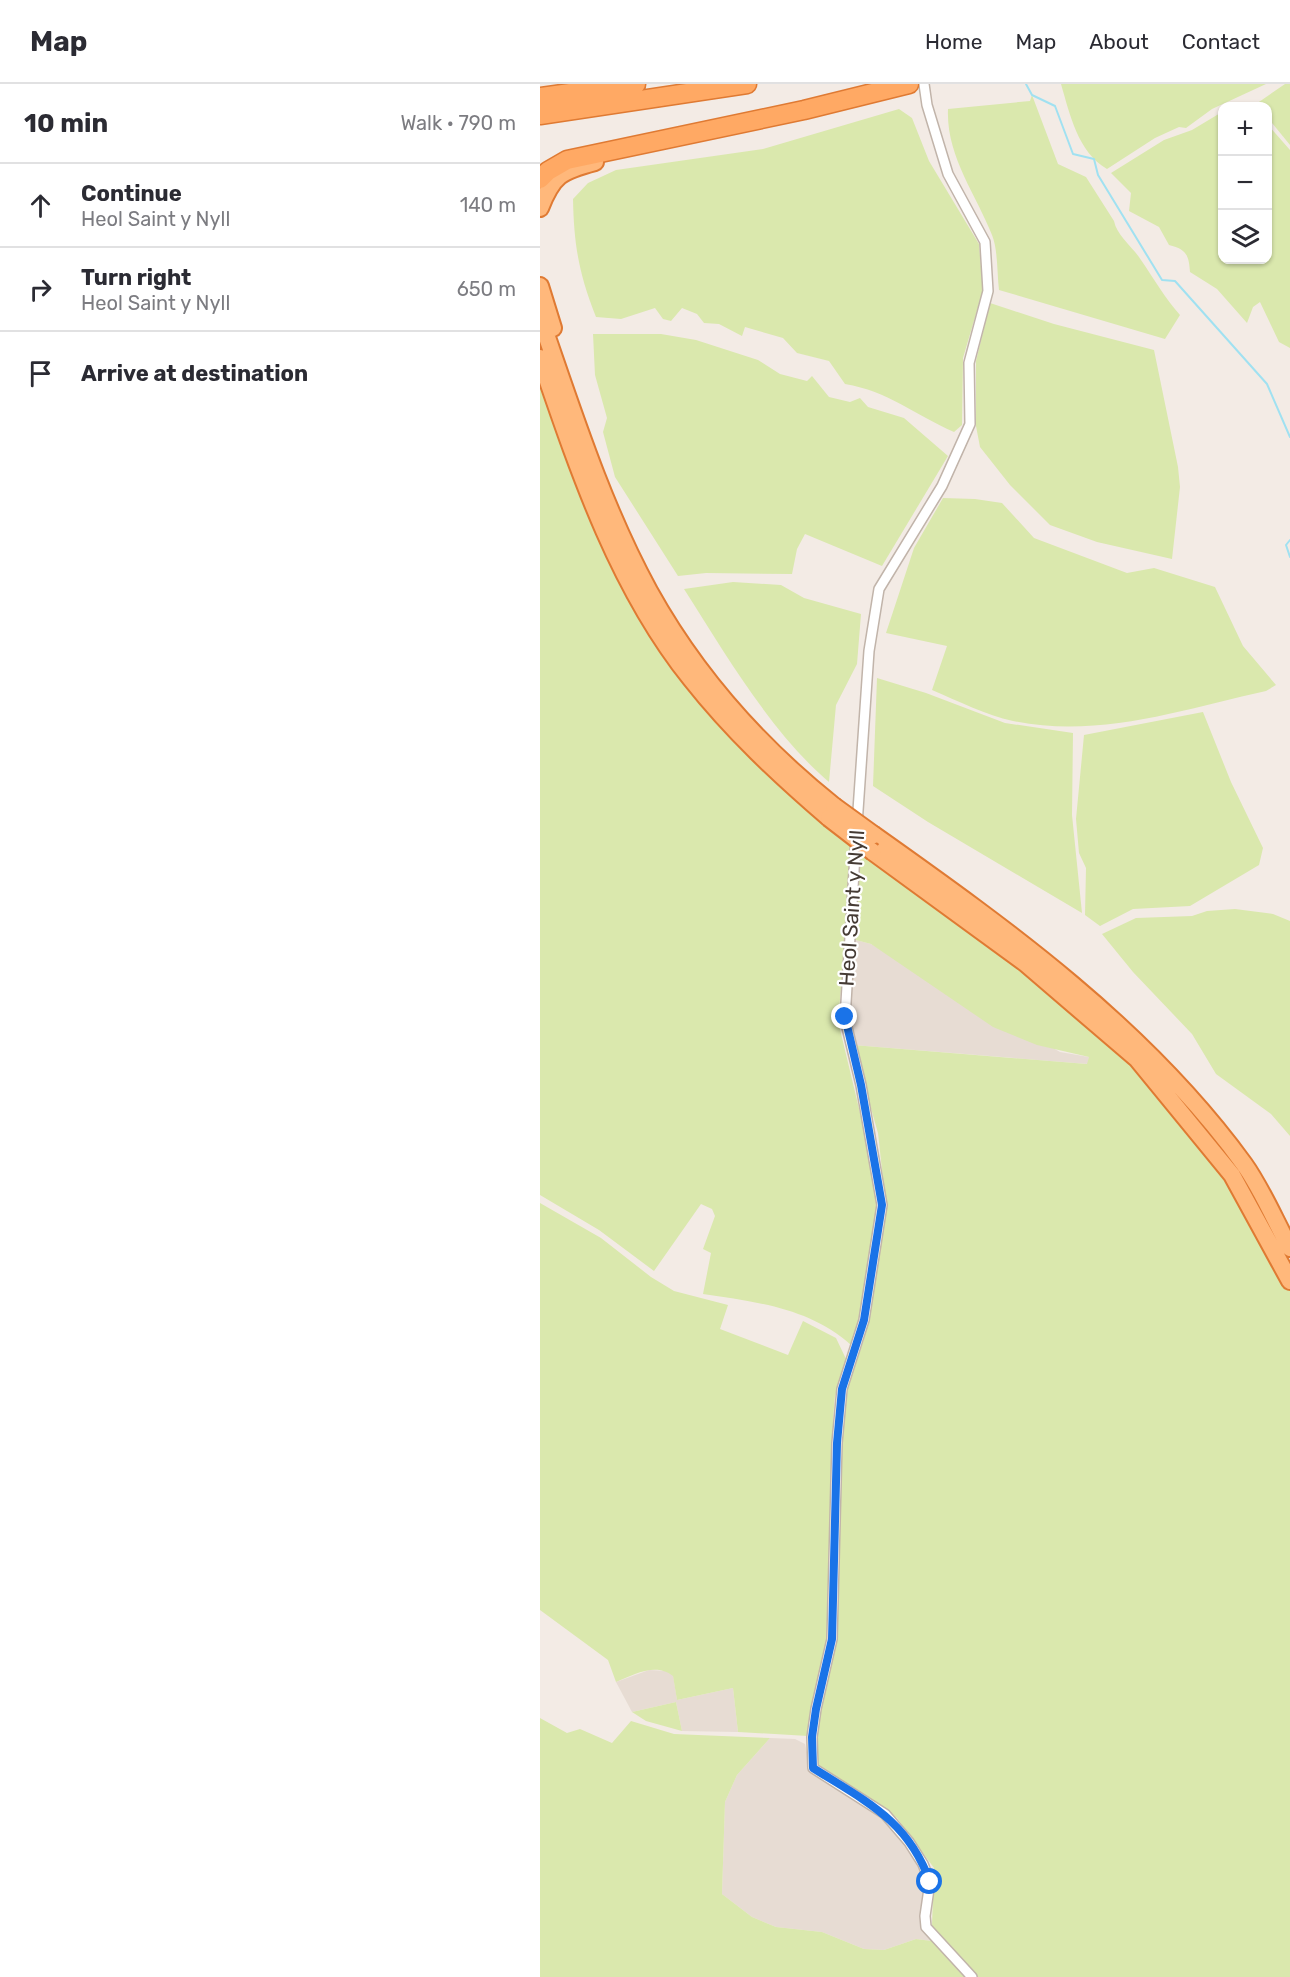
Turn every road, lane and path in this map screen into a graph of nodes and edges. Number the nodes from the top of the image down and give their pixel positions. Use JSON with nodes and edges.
{"nodes":[{"id":1,"x":636,"y":84,"type":"edge"},
{"id":2,"x":747,"y":84,"type":"edge"},
{"id":3,"x":924,"y":84,"type":"edge"},
{"id":4,"x":906,"y":85,"type":"edge"},
{"id":5,"x":540,"y":97,"type":"edge"},
{"id":6,"x":540,"y":115,"type":"edge"},
{"id":7,"x":764,"y":118,"type":"junction"},
{"id":8,"x":540,"y":179,"type":"edge"},
{"id":9,"x":540,"y":208,"type":"edge"},
{"id":10,"x":540,"y":286,"type":"edge"},
{"id":11,"x":540,"y":317,"type":"edge"},
{"id":12,"x":540,"y":358,"type":"edge"},
{"id":13,"x":594,"y":468,"type":"junction"},
{"id":14,"x":832,"y":812,"type":"junction"},
{"id":15,"x":873,"y":843,"type":"junction"},
{"id":16,"x":1290,"y":1248,"type":"edge"},
{"id":17,"x":1290,"y":1281,"type":"edge"},
{"id":18,"x":972,"y":1977,"type":"edge"}],
"edges":[{"from":1,"to":5,"type":"highway"},
{"from":2,"to":6,"type":"highway"},
{"from":3,"to":18,"type":"street","name":"Heol Saint y Nyll"},
{"from":4,"to":7,"type":"highway"},
{"from":7,"to":8,"type":"highway"},
{"from":7,"to":9,"type":"highway"},
{"from":10,"to":13,"type":"highway"},
{"from":11,"to":13,"type":"highway"},
{"from":12,"to":14,"type":"highway"},
{"from":13,"to":14,"type":"highway"},
{"from":14,"to":15,"type":"highway","bridge":true},
{"from":15,"to":16,"type":"highway"},
{"from":15,"to":17,"type":"highway"}]}
